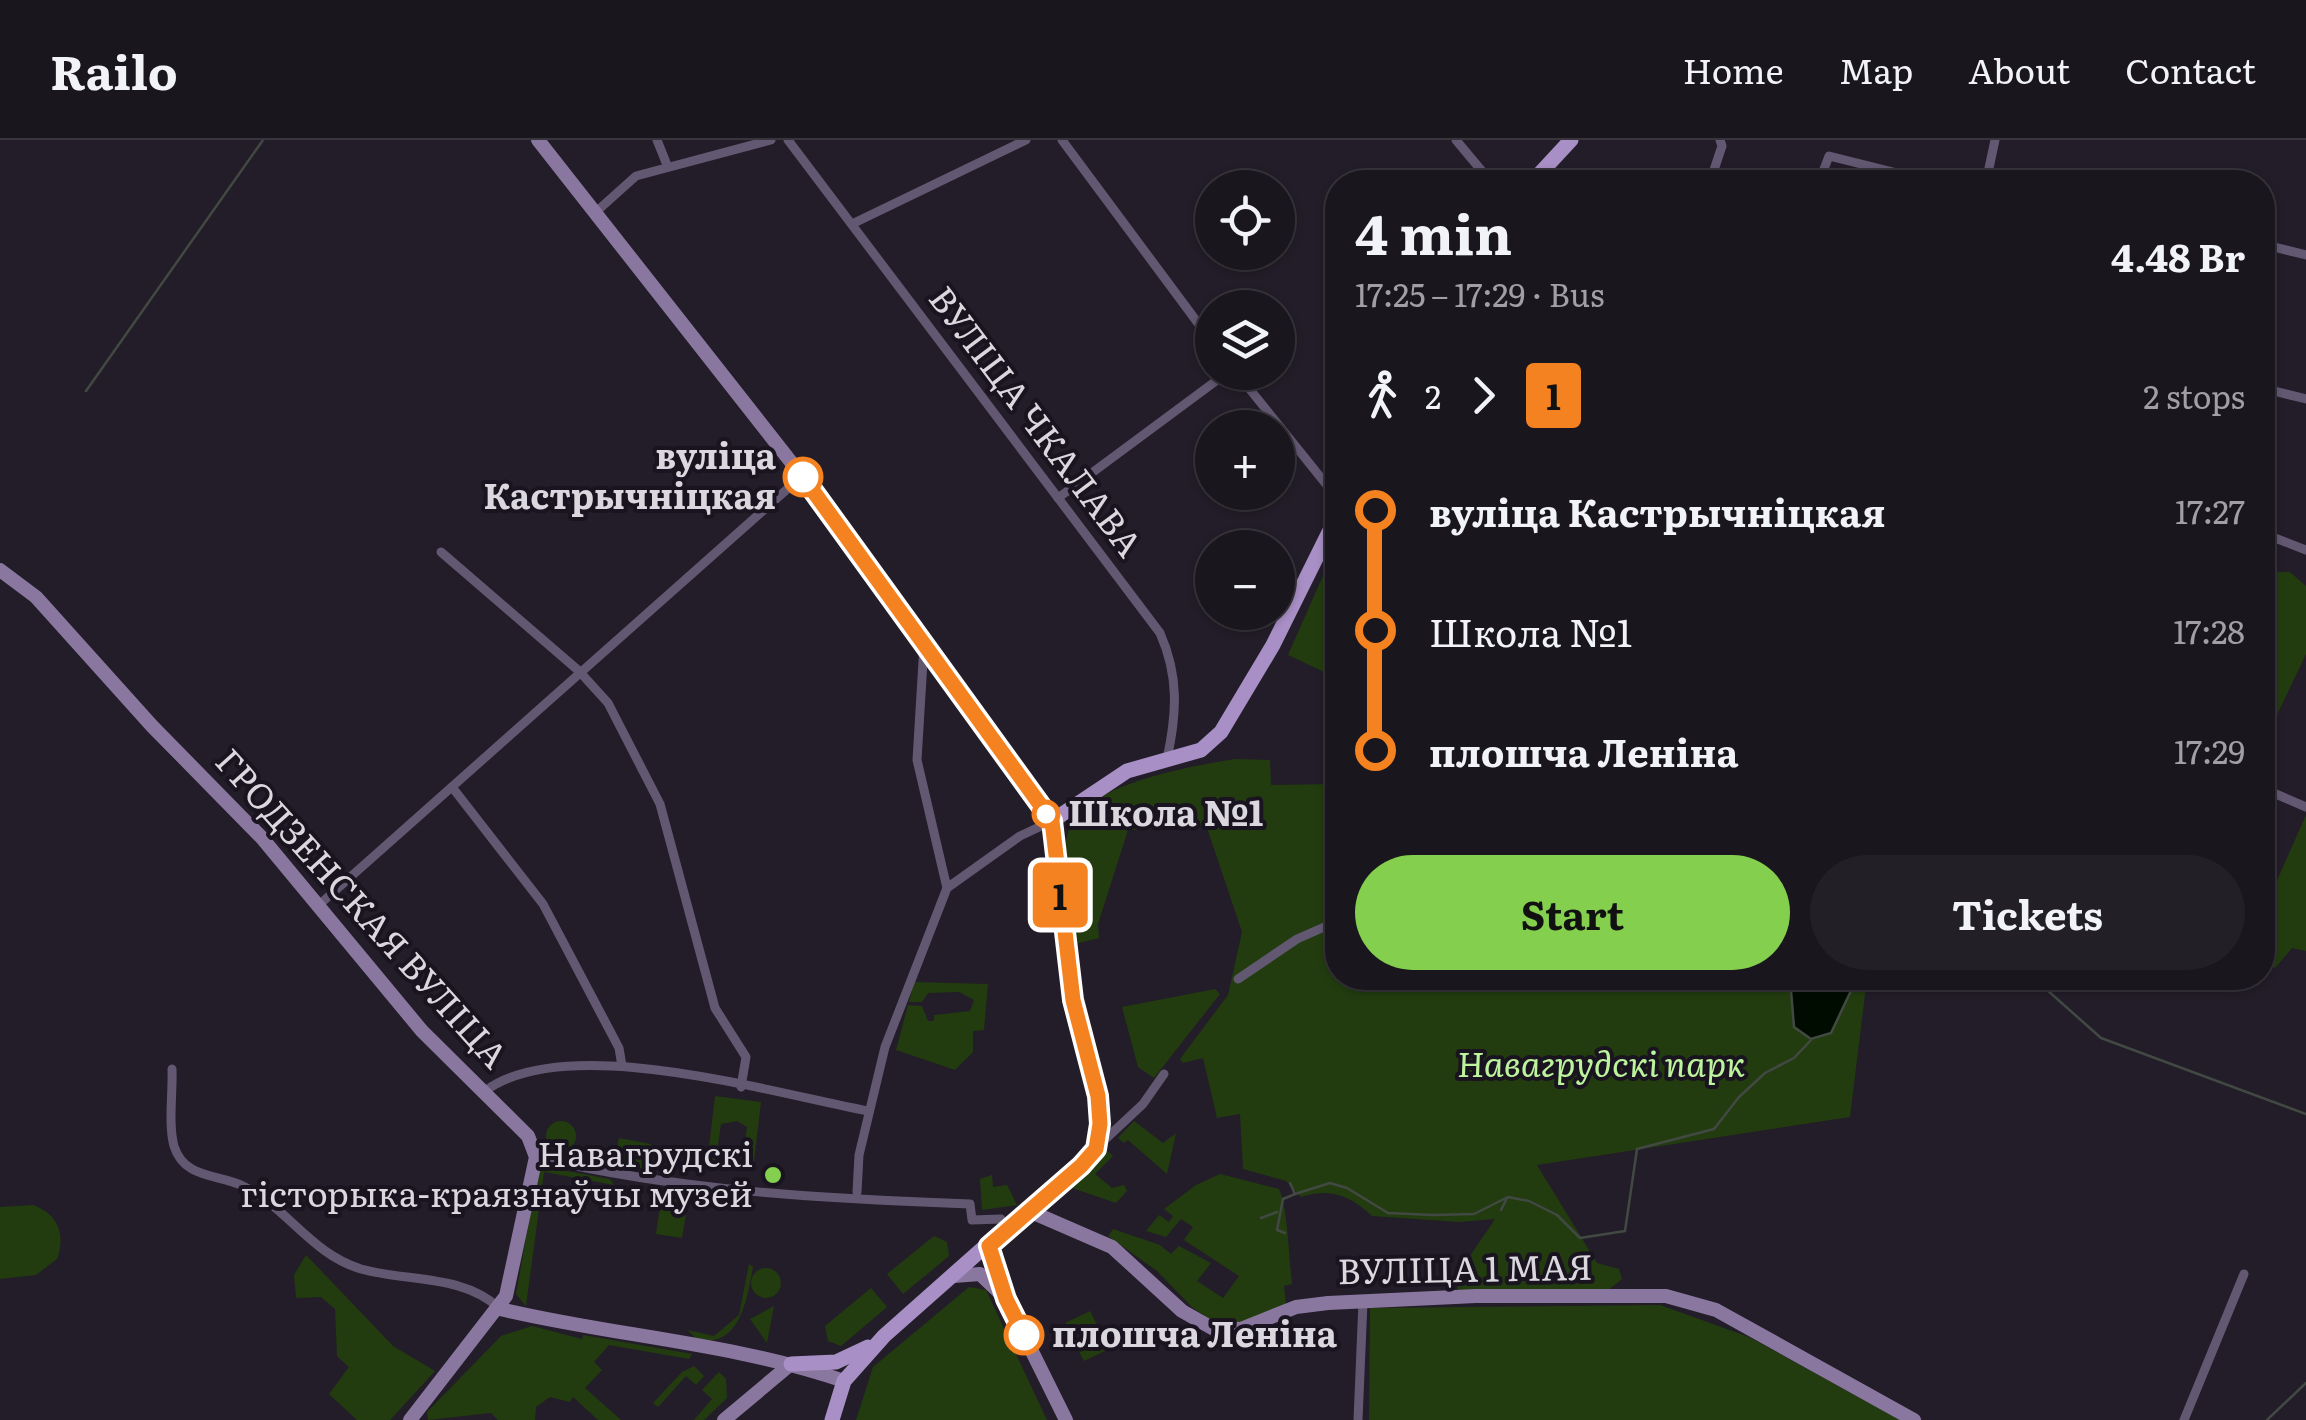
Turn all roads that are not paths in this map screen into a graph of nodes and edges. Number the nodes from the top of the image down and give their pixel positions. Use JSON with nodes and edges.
{"nodes":[{"id":1,"x":538,"y":140,"type":"edge"},
{"id":2,"x":658,"y":140,"type":"edge"},
{"id":3,"x":772,"y":140,"type":"edge"},
{"id":4,"x":788,"y":140,"type":"edge"},
{"id":5,"x":1026,"y":140,"type":"edge"},
{"id":6,"x":1062,"y":140,"type":"edge"},
{"id":7,"x":1456,"y":140,"type":"edge"},
{"id":8,"x":1571,"y":140,"type":"edge"},
{"id":9,"x":1720,"y":140,"type":"edge"},
{"id":10,"x":1995,"y":140,"type":"edge"},
{"id":11,"x":667,"y":165,"type":"junction"},
{"id":12,"x":1481,"y":170,"type":"edge"},
{"id":13,"x":1543,"y":170,"type":"edge"},
{"id":14,"x":1714,"y":170,"type":"edge"},
{"id":15,"x":1824,"y":170,"type":"edge"},
{"id":16,"x":1877,"y":170,"type":"edge"},
{"id":17,"x":1990,"y":170,"type":"edge"},
{"id":18,"x":598,"y":210,"type":"junction"},
{"id":19,"x":852,"y":224,"type":"junction"},
{"id":20,"x":2275,"y":247,"type":"edge"},
{"id":21,"x":2306,"y":255,"type":"edge"},
{"id":22,"x":1195,"y":319,"type":"edge"},
{"id":23,"x":1204,"y":390,"type":"edge"},
{"id":24,"x":1250,"y":390,"type":"edge"},
{"id":25,"x":2275,"y":392,"type":"edge"},
{"id":26,"x":2306,"y":400,"type":"edge"},
{"id":27,"x":802,"y":476,"type":"junction"},
{"id":28,"x":1325,"y":483,"type":"edge"},
{"id":29,"x":1058,"y":498,"type":"junction"},
{"id":30,"x":2275,"y":538,"type":"edge"},
{"id":31,"x":1325,"y":541,"type":"edge"},
{"id":32,"x":2306,"y":550,"type":"edge"},
{"id":33,"x":441,"y":552,"type":"dead end"},
{"id":34,"x":0,"y":570,"type":"edge"},
{"id":35,"x":924,"y":645,"type":"junction"},
{"id":36,"x":579,"y":671,"type":"junction"},
{"id":37,"x":1167,"y":759,"type":"junction"},
{"id":38,"x":452,"y":786,"type":"junction"},
{"id":39,"x":2275,"y":794,"type":"edge"},
{"id":40,"x":2306,"y":807,"type":"edge"},
{"id":41,"x":1052,"y":821,"type":"junction"},
{"id":42,"x":947,"y":888,"type":"junction"},
{"id":43,"x":320,"y":904,"type":"junction"},
{"id":44,"x":1325,"y":927,"type":"edge"},
{"id":45,"x":1238,"y":979,"type":"dead end"},
{"id":46,"x":622,"y":1066,"type":"junction"},
{"id":47,"x":172,"y":1069,"type":"dead end"},
{"id":48,"x":1164,"y":1074,"type":"dead end"},
{"id":49,"x":741,"y":1087,"type":"junction"},
{"id":50,"x":485,"y":1091,"type":"junction"},
{"id":51,"x":868,"y":1111,"type":"junction"},
{"id":52,"x":1096,"y":1149,"type":"junction"},
{"id":53,"x":536,"y":1157,"type":"junction"},
{"id":54,"x":857,"y":1192,"type":"dead end"},
{"id":55,"x":1029,"y":1211,"type":"junction"},
{"id":56,"x":1001,"y":1218,"type":"dead end"},
{"id":57,"x":989,"y":1246,"type":"junction"},
{"id":58,"x":2244,"y":1274,"type":"dead end"},
{"id":59,"x":954,"y":1276,"type":"junction"},
{"id":60,"x":1006,"y":1299,"type":"junction"},
{"id":61,"x":1363,"y":1302,"type":"junction"},
{"id":62,"x":500,"y":1309,"type":"junction"},
{"id":63,"x":884,"y":1336,"type":"junction"},
{"id":64,"x":790,"y":1364,"type":"junction"},
{"id":65,"x":844,"y":1381,"type":"junction"},
{"id":66,"x":410,"y":1420,"type":"edge"},
{"id":67,"x":724,"y":1420,"type":"edge"},
{"id":68,"x":832,"y":1420,"type":"edge"},
{"id":69,"x":1066,"y":1420,"type":"edge"},
{"id":70,"x":1358,"y":1420,"type":"edge"},
{"id":71,"x":1914,"y":1420,"type":"edge"},
{"id":72,"x":2184,"y":1420,"type":"edge"}],
"edges":[{"from":1,"to":18,"type":"street"},
{"from":2,"to":11,"type":"street"},
{"from":3,"to":11,"type":"street"},
{"from":4,"to":19,"type":"street","name":"ВУЛІЦА ЧКАЛАВА"},
{"from":5,"to":19,"type":"street"},
{"from":6,"to":22,"type":"street"},
{"from":7,"to":12,"type":"street"},
{"from":8,"to":13,"type":"main road"},
{"from":9,"to":14,"type":"street"},
{"from":10,"to":17,"type":"street"},
{"from":11,"to":18,"type":"street"},
{"from":15,"to":16,"type":"street"},
{"from":18,"to":27,"type":"street"},
{"from":19,"to":29,"type":"street","name":"ВУЛІЦА ЧКАЛАВА"},
{"from":20,"to":21,"type":"street"},
{"from":23,"to":29,"type":"street"},
{"from":24,"to":28,"type":"street"},
{"from":25,"to":26,"type":"street"},
{"from":27,"to":35,"type":"street"},
{"from":27,"to":36,"type":"street"},
{"from":29,"to":37,"type":"street","name":"ВУЛІЦА ЧКАЛАВА"},
{"from":30,"to":32,"type":"street"},
{"from":31,"to":37,"type":"main road"},
{"from":33,"to":36,"type":"street"},
{"from":34,"to":43,"type":"street","name":"ГРОДЗЕНСКАЯ ВУЛІЦА"},
{"from":35,"to":41,"type":"street"},
{"from":35,"to":42,"type":"street"},
{"from":36,"to":38,"type":"street"},
{"from":36,"to":49,"type":"street"},
{"from":37,"to":41,"type":"main road"},
{"from":38,"to":43,"type":"street"},
{"from":38,"to":46,"type":"street"},
{"from":39,"to":40,"type":"street"},
{"from":41,"to":42,"type":"street"},
{"from":41,"to":52,"type":"main road"},
{"from":42,"to":51,"type":"street"},
{"from":43,"to":50,"type":"street","name":"ГРОДЗЕНСКАЯ ВУЛІЦА"},
{"from":44,"to":45,"type":"street"},
{"from":46,"to":49,"type":"street"},
{"from":46,"to":50,"type":"street"},
{"from":47,"to":62,"type":"street"},
{"from":48,"to":52,"type":"street"},
{"from":49,"to":51,"type":"street"},
{"from":50,"to":53,"type":"street","name":"ГРОДЗЕНСКАЯ ВУЛІЦА"},
{"from":51,"to":54,"type":"street"},
{"from":52,"to":55,"type":"main road"},
{"from":53,"to":56,"type":"street"},
{"from":53,"to":62,"type":"street"},
{"from":55,"to":57,"type":"main road"},
{"from":55,"to":61,"type":"street","name":"ВУЛІЦА 1 МАЯ"},
{"from":57,"to":59,"type":"main road"},
{"from":57,"to":60,"type":"street"},
{"from":58,"to":72,"type":"street"},
{"from":59,"to":60,"type":"street"},
{"from":59,"to":63,"type":"main road"},
{"from":60,"to":69,"type":"street"},
{"from":61,"to":70,"type":"street"},
{"from":61,"to":71,"type":"street","name":"ВУЛІЦА 1 МАЯ"},
{"from":62,"to":64,"type":"street"},
{"from":62,"to":66,"type":"street"},
{"from":63,"to":64,"type":"main road"},
{"from":63,"to":65,"type":"main road"},
{"from":64,"to":65,"type":"street"},
{"from":64,"to":67,"type":"street"},
{"from":65,"to":68,"type":"main road"}]}
